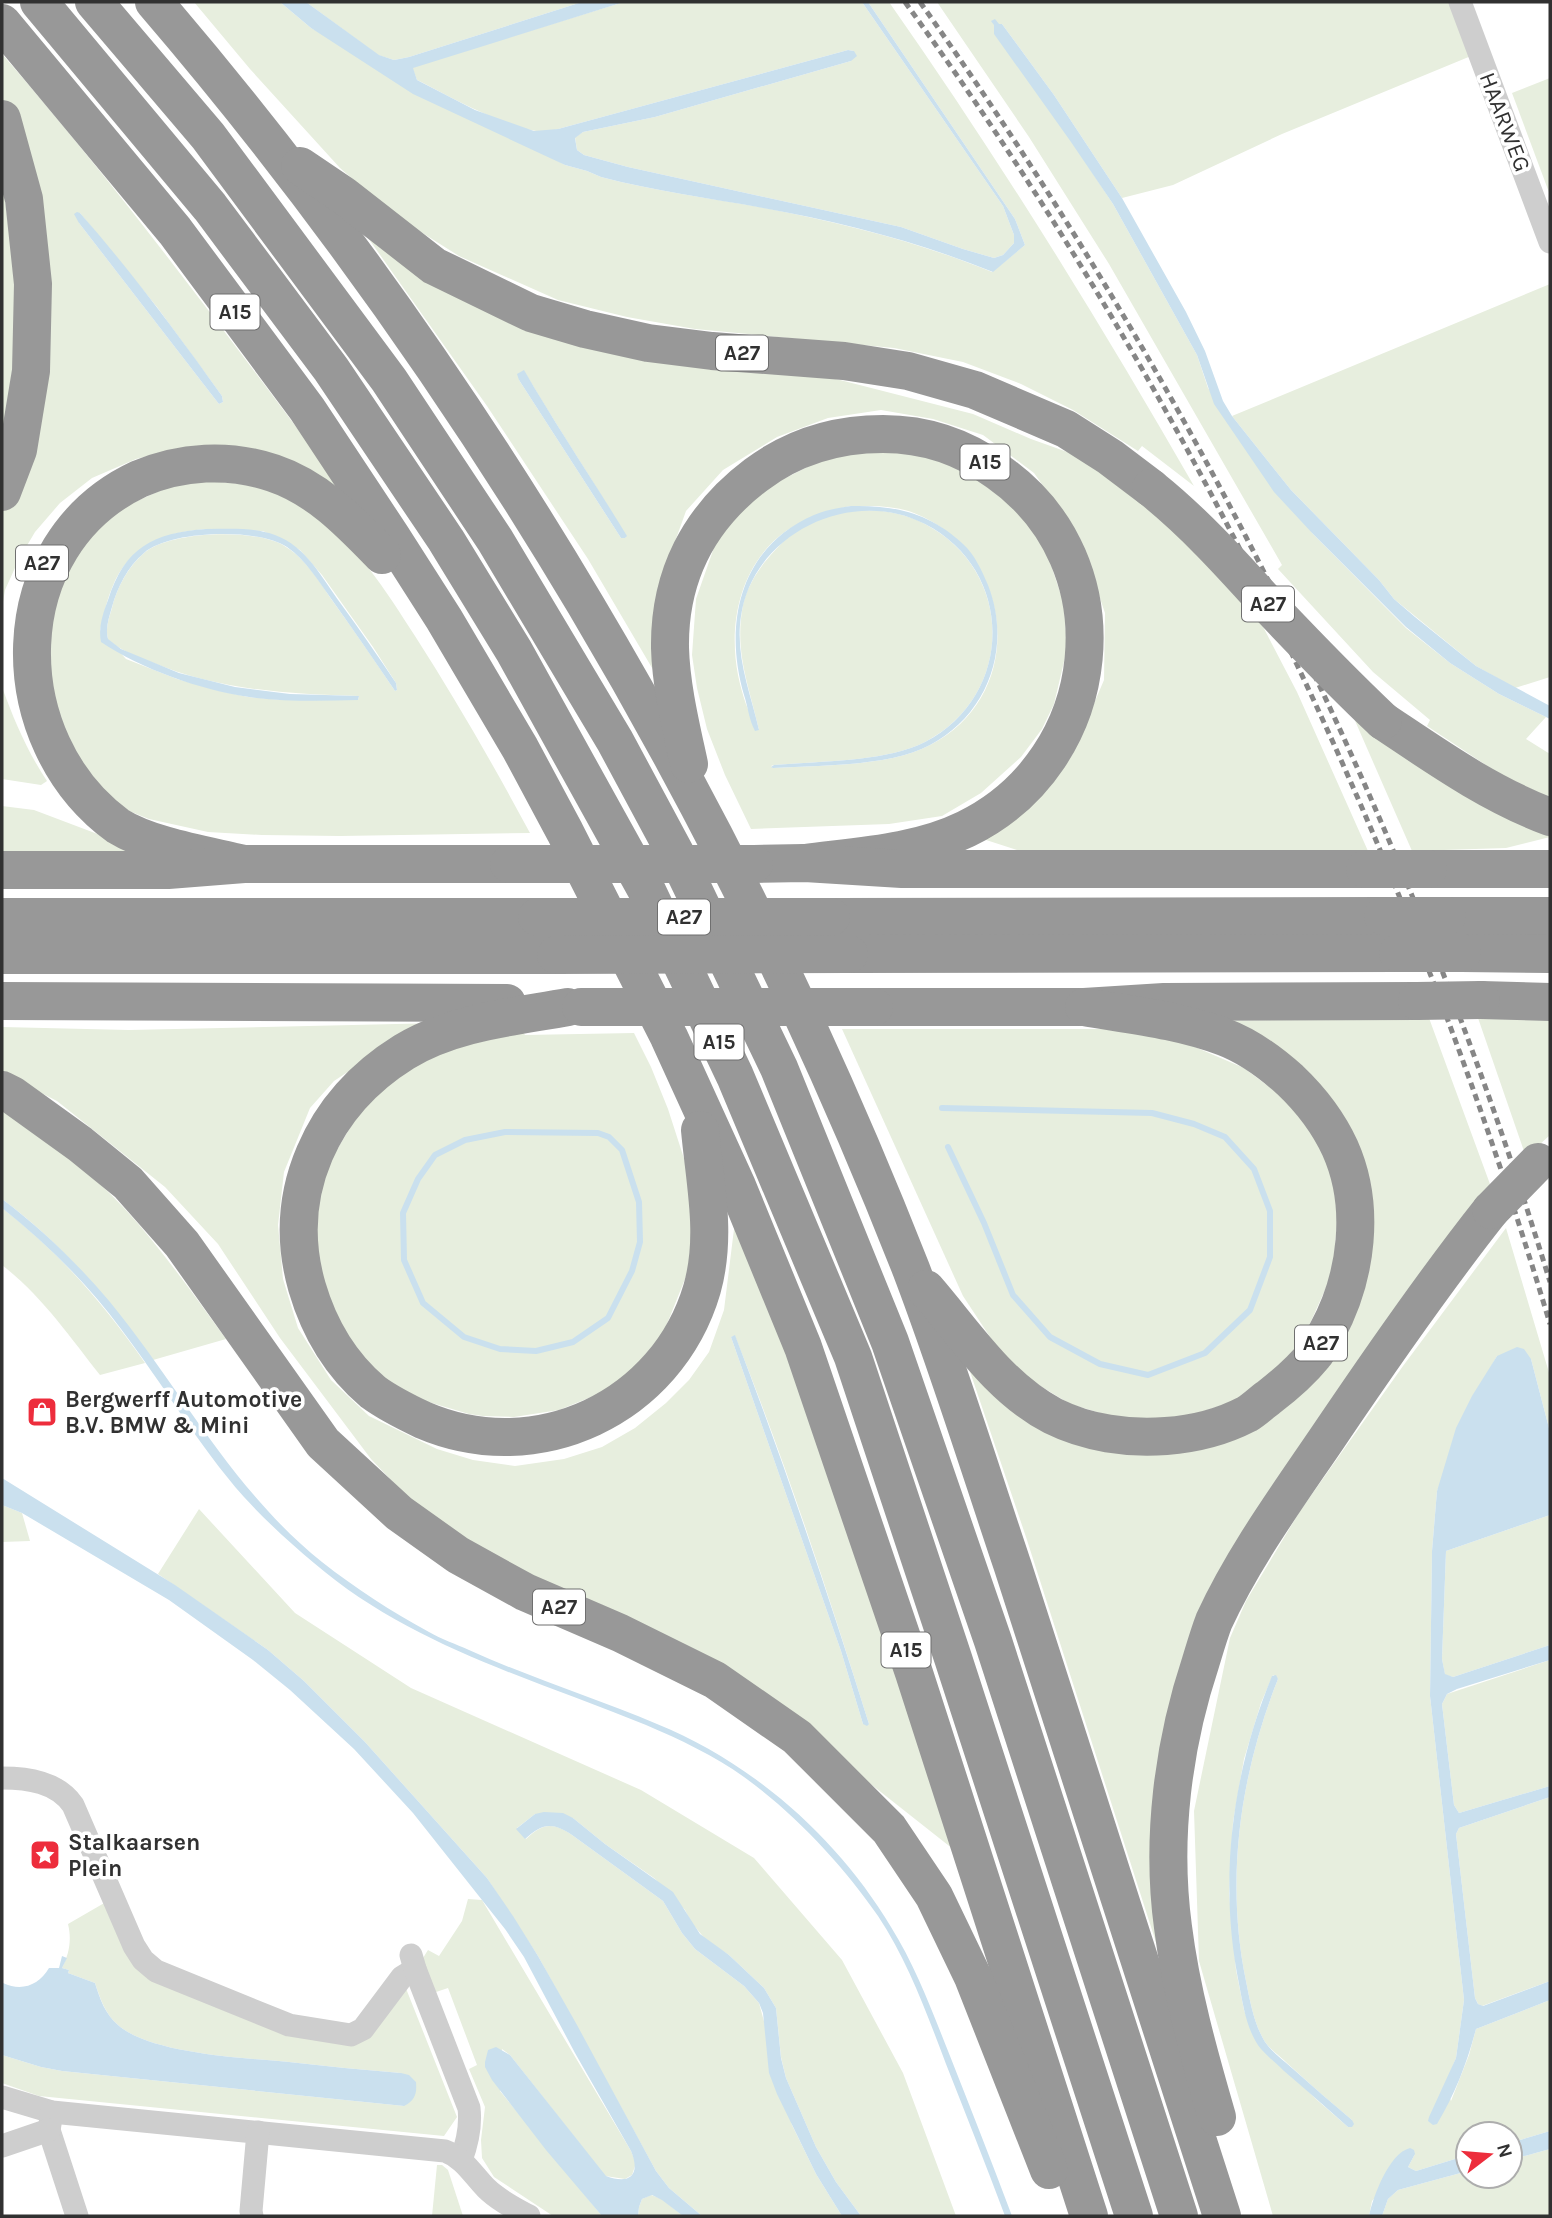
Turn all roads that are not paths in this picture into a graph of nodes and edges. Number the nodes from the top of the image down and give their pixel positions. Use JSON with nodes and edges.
{"nodes":[{"id":1,"x":39,"y":2,"type":"edge"},
{"id":2,"x":94,"y":2,"type":"edge"},
{"id":3,"x":155,"y":2,"type":"edge"},
{"id":4,"x":1460,"y":2,"type":"edge"},
{"id":5,"x":2,"y":23,"type":"edge"},
{"id":6,"x":2,"y":119,"type":"edge"},
{"id":7,"x":272,"y":146,"type":"junction"},
{"id":8,"x":1550,"y":242,"type":"edge"},
{"id":9,"x":2,"y":492,"type":"edge"},
{"id":10,"x":444,"y":619,"type":"junction"},
{"id":11,"x":695,"y":801,"type":"junction"},
{"id":12,"x":1550,"y":817,"type":"edge"},
{"id":13,"x":805,"y":863,"type":"junction"},
{"id":14,"x":244,"y":864,"type":"junction"},
{"id":15,"x":1550,"y":869,"type":"edge"},
{"id":16,"x":2,"y":870,"type":"edge"},
{"id":17,"x":1550,"y":916,"type":"edge"},
{"id":18,"x":2,"y":917,"type":"edge"},
{"id":19,"x":1550,"y":954,"type":"edge"},
{"id":20,"x":2,"y":955,"type":"edge"},
{"id":21,"x":2,"y":1001,"type":"edge"},
{"id":22,"x":1550,"y":1002,"type":"edge"},
{"id":23,"x":575,"y":1007,"type":"junction"},
{"id":24,"x":1084,"y":1007,"type":"junction"},
{"id":25,"x":2,"y":1090,"type":"edge"},
{"id":26,"x":695,"y":1093,"type":"junction"},
{"id":27,"x":1544,"y":1157,"type":"edge"},
{"id":28,"x":912,"y":1273,"type":"junction"},
{"id":29,"x":2,"y":1778,"type":"edge"},
{"id":30,"x":2,"y":2097,"type":"edge"},
{"id":31,"x":51,"y":2121,"type":"junction"},
{"id":32,"x":258,"y":2132,"type":"junction"},
{"id":33,"x":2,"y":2146,"type":"edge"},
{"id":34,"x":461,"y":2160,"type":"junction"},
{"id":35,"x":77,"y":2216,"type":"edge"},
{"id":36,"x":252,"y":2216,"type":"edge"},
{"id":37,"x":529,"y":2216,"type":"edge"},
{"id":38,"x":1070,"y":2216,"type":"edge"},
{"id":39,"x":1089,"y":2216,"type":"edge"},
{"id":40,"x":1134,"y":2216,"type":"edge"},
{"id":41,"x":1179,"y":2216,"type":"edge"},
{"id":42,"x":1222,"y":2216,"type":"edge"},
{"id":43,"x":1247,"y":2216,"type":"edge"}],
"edges":[{"from":1,"to":40,"type":"highway","number":"A15"},
{"from":2,"to":41,"type":"highway","number":"A15"},
{"from":3,"to":7,"type":"highway","number":"A15"},
{"from":4,"to":8,"type":"street","name":"HAARWEG"},
{"from":5,"to":10,"type":"highway","number":"A15"},
{"from":6,"to":9,"type":"highway"},
{"from":7,"to":11,"type":"highway","number":"A15"},
{"from":7,"to":12,"type":"highway","number":"A27","bridge":true},
{"from":10,"to":14,"type":"highway","number":"A27"},
{"from":10,"to":26,"type":"highway","number":"A15"},
{"from":11,"to":13,"type":"highway","number":"A15"},
{"from":11,"to":28,"type":"highway","number":"A15"},
{"from":13,"to":14,"type":"highway","number":"A27","bridge":true},
{"from":13,"to":15,"type":"highway","number":"A27","bridge":true},
{"from":14,"to":16,"type":"highway","number":"A27"},
{"from":17,"to":18,"type":"highway","number":"A27","bridge":true},
{"from":19,"to":20,"type":"highway","number":"A27","bridge":true},
{"from":21,"to":23,"type":"highway","number":"A27"},
{"from":22,"to":24,"type":"highway","number":"A27","bridge":true},
{"from":23,"to":24,"type":"highway","number":"A27","bridge":true},
{"from":23,"to":26,"type":"highway","number":"A15"},
{"from":24,"to":28,"type":"highway","number":"A27"},
{"from":25,"to":38,"type":"highway","number":"A27"},
{"from":26,"to":39,"type":"highway","number":"A15"},
{"from":27,"to":43,"type":"highway","bridge":true},
{"from":28,"to":42,"type":"highway","number":"A15"},
{"from":29,"to":34,"type":"street"},
{"from":30,"to":31,"type":"street"},
{"from":31,"to":32,"type":"street"},
{"from":31,"to":33,"type":"street"},
{"from":31,"to":35,"type":"street"},
{"from":32,"to":34,"type":"street"},
{"from":32,"to":36,"type":"street"},
{"from":34,"to":37,"type":"street"}]}
